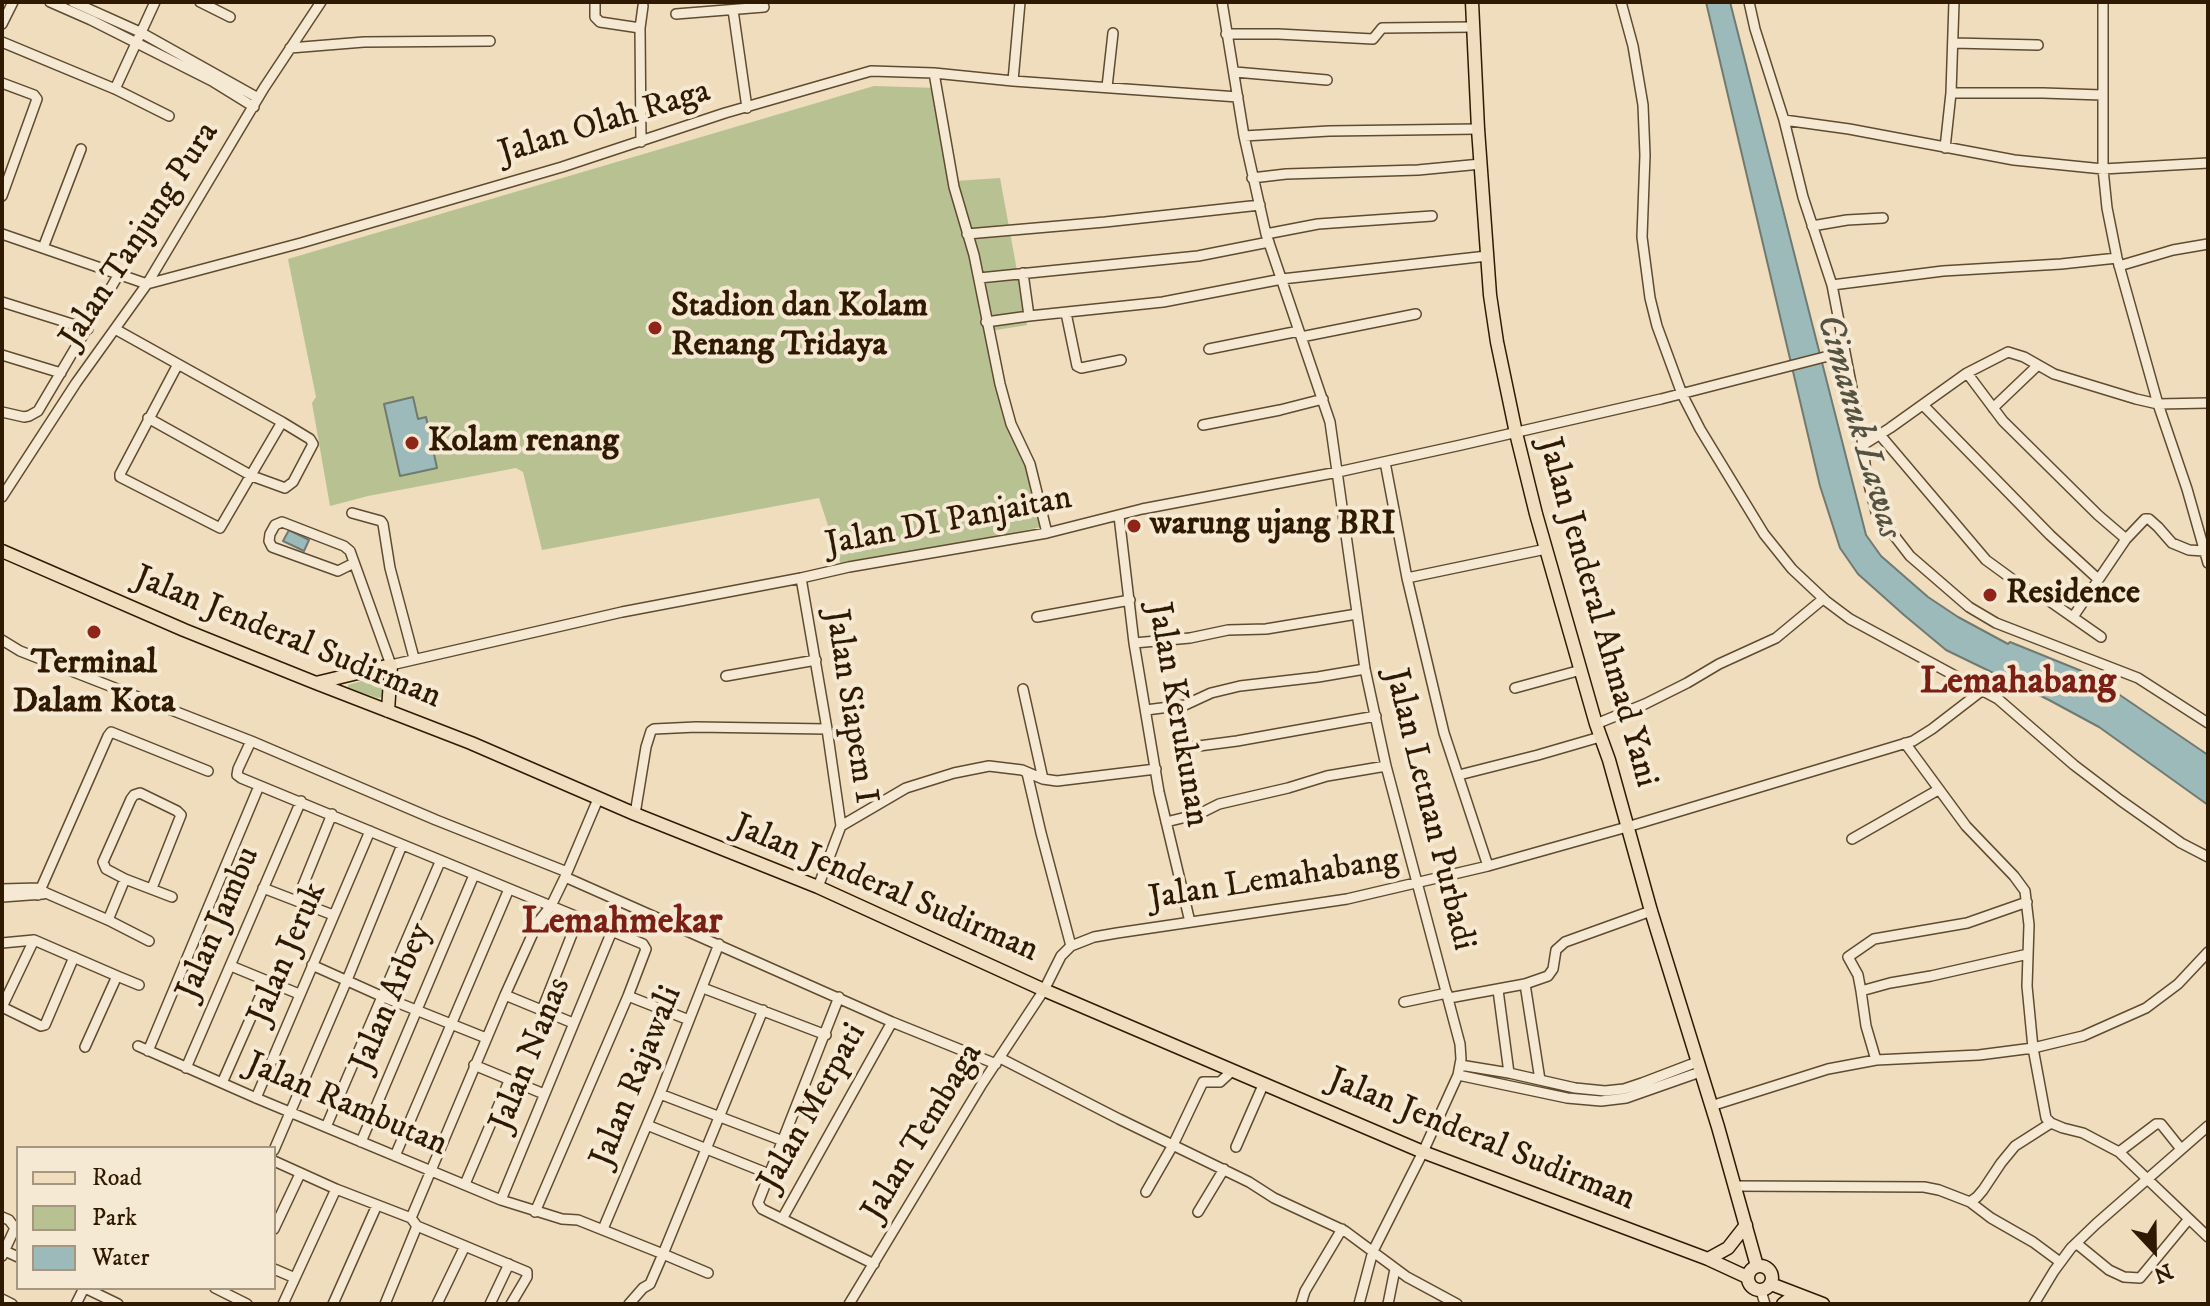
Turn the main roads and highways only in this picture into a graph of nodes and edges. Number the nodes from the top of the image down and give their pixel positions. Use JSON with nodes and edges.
{"nodes":[{"id":1,"x":1472,"y":2,"type":"edge"},
{"id":2,"x":2,"y":551,"type":"edge"},
{"id":3,"x":316,"y":683,"type":"junction"},
{"id":4,"x":388,"y":711,"type":"junction"},
{"id":5,"x":1746,"y":1225,"type":"junction"},
{"id":6,"x":1708,"y":1259,"type":"junction"},
{"id":7,"x":1757,"y":1266,"type":"junction"},
{"id":8,"x":1747,"y":1277,"type":"junction"},
{"id":9,"x":1766,"y":1288,"type":"junction"},
{"id":10,"x":1807,"y":1298,"type":"junction"},
{"id":11,"x":1783,"y":1304,"type":"edge"},
{"id":12,"x":1823,"y":1304,"type":"edge"}],
"edges":[{"from":1,"to":5,"type":"main road","name":"Jalan Jenderal Ahmad Yani"},
{"from":2,"to":3,"type":"main road","name":"Jalan Jenderal Sudirman"},
{"from":3,"to":4,"type":"main road","name":"Jalan Jenderal Sudirman"},
{"from":3,"to":4,"type":"main road"},
{"from":4,"to":6,"type":"main road","name":"Jalan Jenderal Sudirman"},
{"from":5,"to":6,"type":"main road"},
{"from":5,"to":7,"type":"main road","name":"Jalan Jenderal Ahmad Yani"},
{"from":6,"to":8,"type":"main road","name":"Jalan Jenderal Sudirman"},
{"from":7,"to":8,"type":"main road"},
{"from":7,"to":9,"type":"main road"},
{"from":8,"to":9,"type":"main road"},
{"from":9,"to":10,"type":"main road"},
{"from":10,"to":11,"type":"main road"},
{"from":10,"to":12,"type":"main road"}]}
